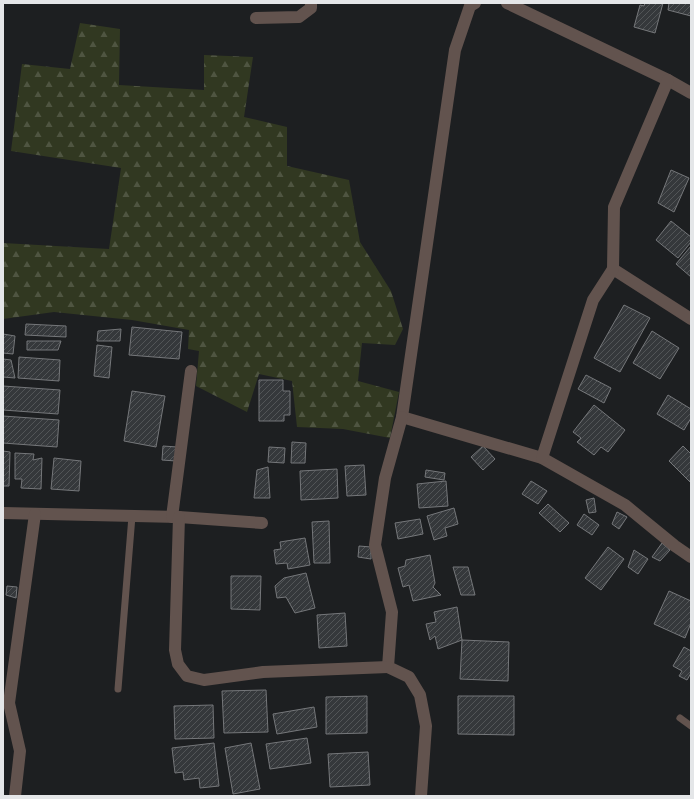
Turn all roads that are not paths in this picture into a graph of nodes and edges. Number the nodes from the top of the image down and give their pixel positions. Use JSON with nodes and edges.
{"nodes":[{"id":1,"x":311,"y":3,"type":"edge"},
{"id":2,"x":475,"y":3,"type":"edge"},
{"id":3,"x":507,"y":3,"type":"edge"},
{"id":4,"x":256,"y":18,"type":"dead end"},
{"id":5,"x":668,"y":80,"type":"junction"},
{"id":6,"x":691,"y":93,"type":"edge"},
{"id":7,"x":613,"y":269,"type":"junction"},
{"id":8,"x":691,"y":319,"type":"edge"},
{"id":9,"x":191,"y":371,"type":"dead end"},
{"id":10,"x":402,"y":417,"type":"junction"},
{"id":11,"x":542,"y":458,"type":"junction"},
{"id":12,"x":3,"y":513,"type":"edge"},
{"id":13,"x":35,"y":514,"type":"junction"},
{"id":14,"x":132,"y":516,"type":"junction"},
{"id":15,"x":176,"y":518,"type":"junction"},
{"id":16,"x":262,"y":523,"type":"dead end"},
{"id":17,"x":691,"y":557,"type":"edge"},
{"id":18,"x":388,"y":667,"type":"junction"},
{"id":19,"x":118,"y":689,"type":"dead end"},
{"id":20,"x":6,"y":703,"type":"edge"},
{"id":21,"x":680,"y":718,"type":"dead end"},
{"id":22,"x":691,"y":726,"type":"edge"},
{"id":23,"x":16,"y":795,"type":"edge"},
{"id":24,"x":421,"y":796,"type":"edge"}],
"edges":[{"from":1,"to":4,"type":"street"},
{"from":2,"to":10,"type":"street"},
{"from":3,"to":5,"type":"street"},
{"from":5,"to":6,"type":"street"},
{"from":5,"to":7,"type":"street"},
{"from":7,"to":8,"type":"street"},
{"from":7,"to":11,"type":"street"},
{"from":9,"to":15,"type":"street"},
{"from":10,"to":11,"type":"street"},
{"from":10,"to":18,"type":"street"},
{"from":11,"to":17,"type":"street"},
{"from":12,"to":13,"type":"street"},
{"from":13,"to":14,"type":"street"},
{"from":13,"to":20,"type":"street"},
{"from":14,"to":15,"type":"street"},
{"from":14,"to":19,"type":"lane"},
{"from":15,"to":16,"type":"street"},
{"from":15,"to":18,"type":"street"},
{"from":18,"to":24,"type":"street"},
{"from":20,"to":23,"type":"street"},
{"from":21,"to":22,"type":"lane"}]}
